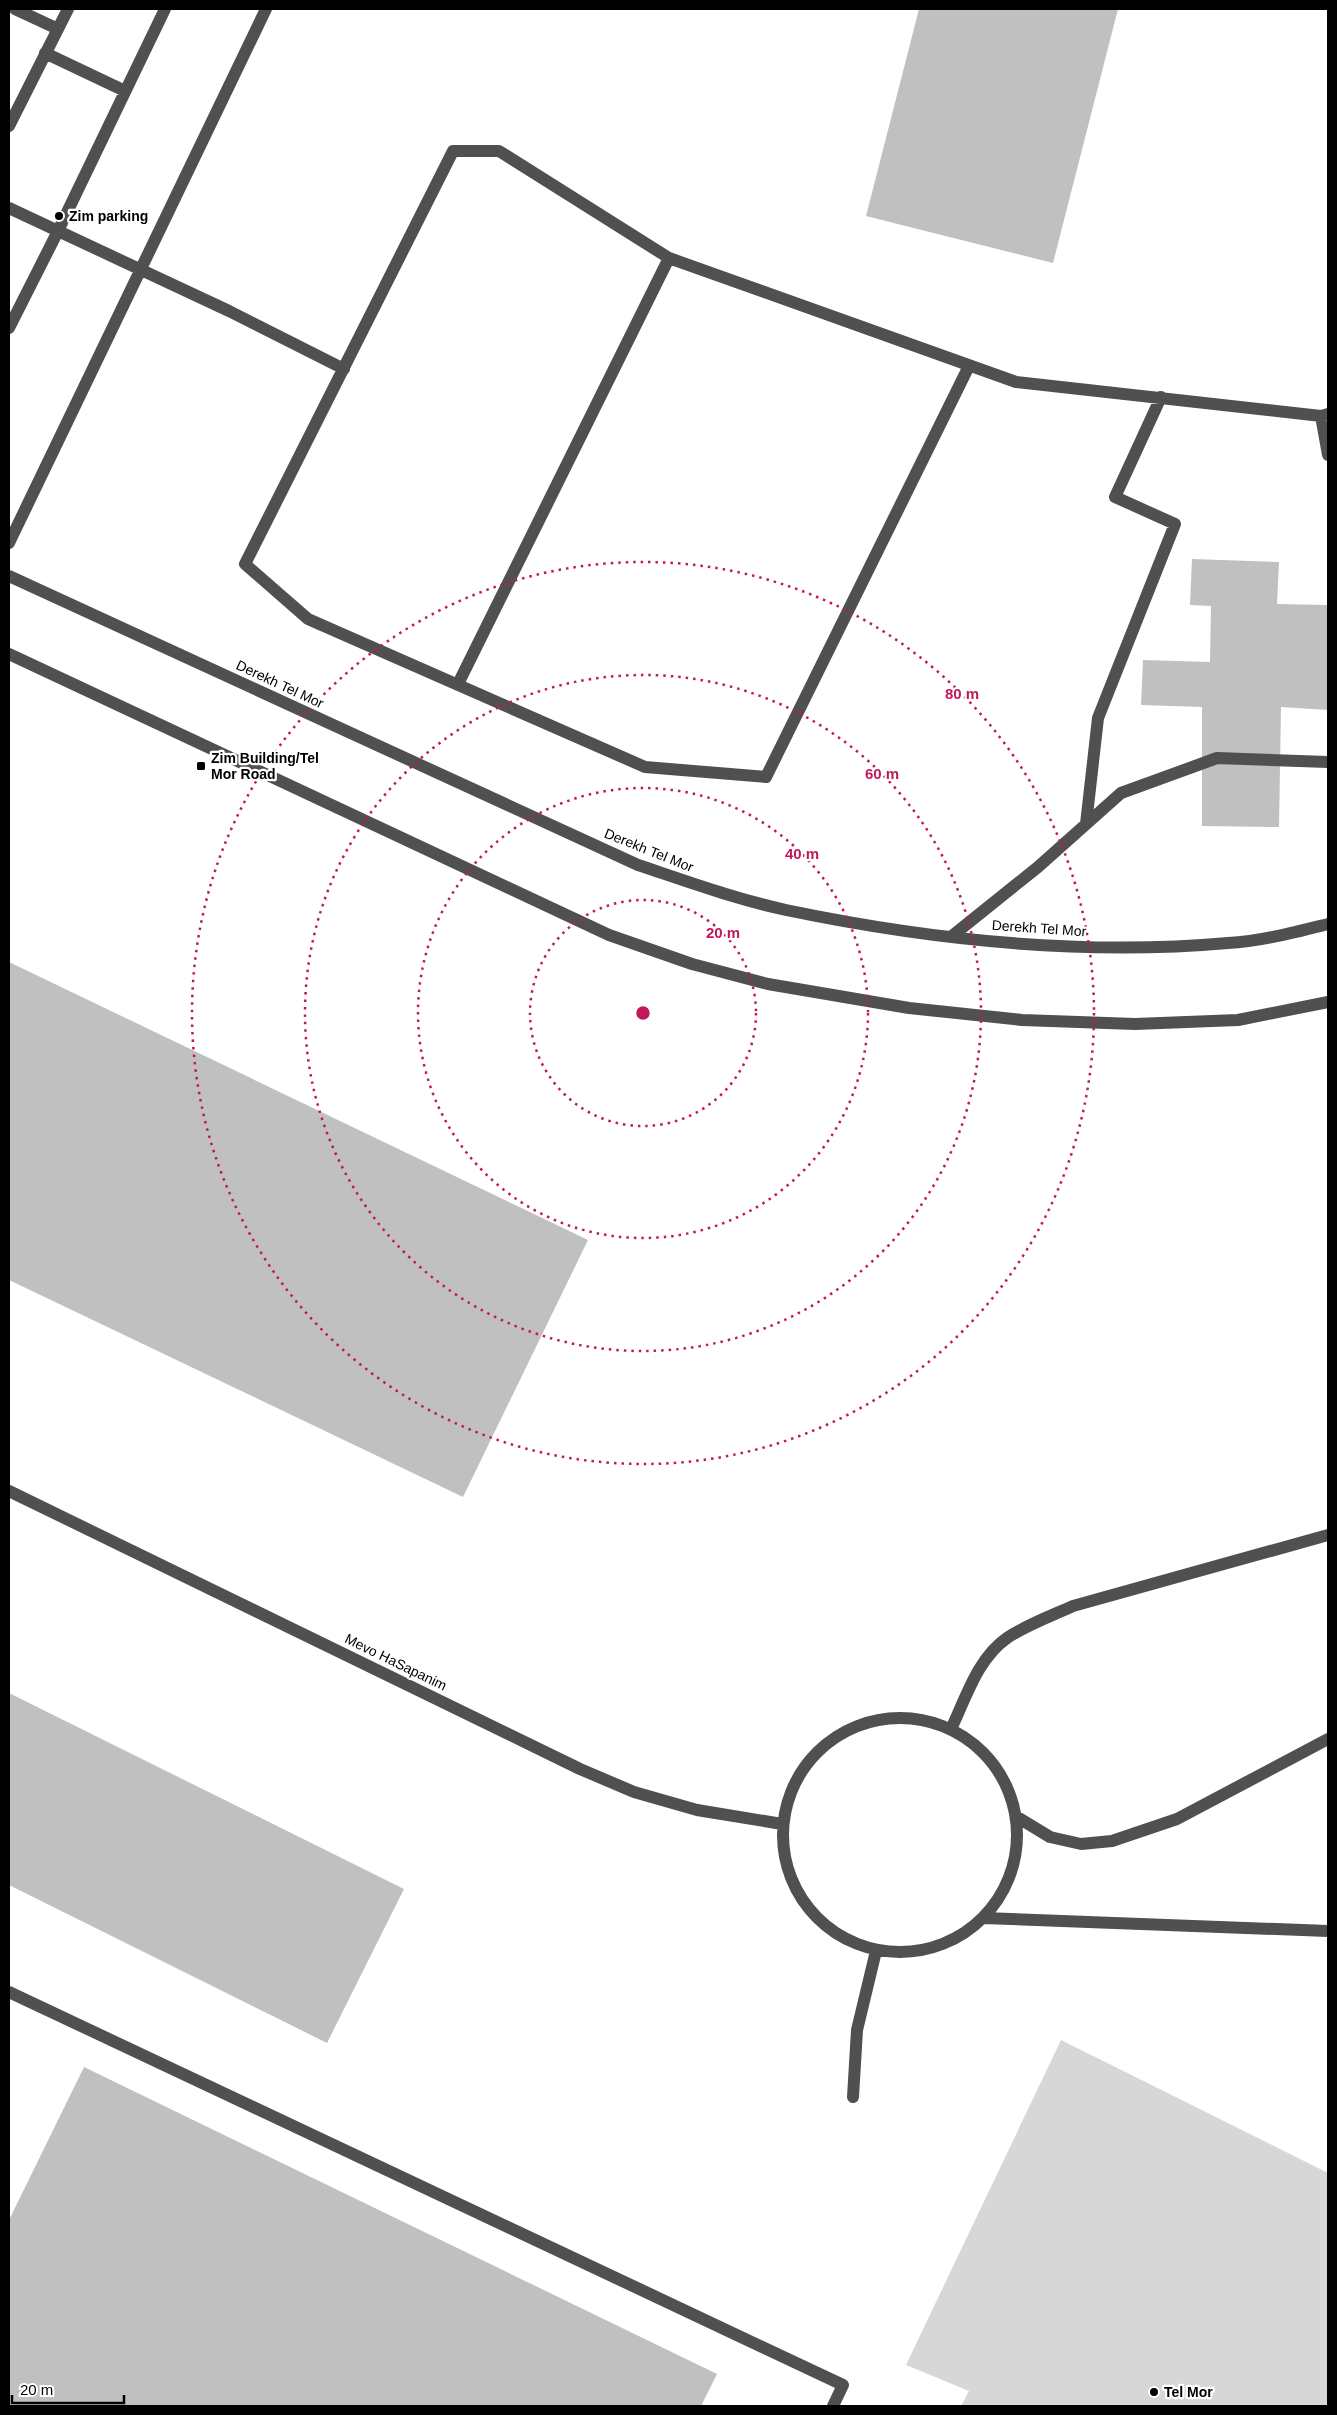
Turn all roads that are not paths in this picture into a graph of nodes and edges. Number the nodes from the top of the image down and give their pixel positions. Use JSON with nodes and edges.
{"nodes":[{"id":1,"x":15,"y":9,"type":"edge"},
{"id":2,"x":68,"y":9,"type":"edge"},
{"id":3,"x":165,"y":9,"type":"edge"},
{"id":4,"x":266,"y":9,"type":"edge"},
{"id":5,"x":58,"y":29,"type":"junction"},
{"id":6,"x":45,"y":53,"type":"junction"},
{"id":7,"x":125,"y":91,"type":"junction"},
{"id":8,"x":9,"y":126,"type":"edge"},
{"id":9,"x":9,"y":208,"type":"edge"},
{"id":10,"x":58,"y":231,"type":"junction"},
{"id":11,"x":669,"y":258,"type":"junction"},
{"id":12,"x":141,"y":271,"type":"junction"},
{"id":13,"x":9,"y":328,"type":"edge"},
{"id":14,"x":969,"y":366,"type":"junction"},
{"id":15,"x":344,"y":369,"type":"junction"},
{"id":16,"x":1160,"y":397,"type":"junction"},
{"id":17,"x":1325,"y":415,"type":"edge"},
{"id":18,"x":1328,"y":456,"type":"edge"},
{"id":19,"x":9,"y":543,"type":"edge"},
{"id":20,"x":9,"y":576,"type":"edge"},
{"id":21,"x":9,"y":654,"type":"edge"},
{"id":22,"x":458,"y":684,"type":"junction"},
{"id":23,"x":1328,"y":762,"type":"edge"},
{"id":24,"x":1086,"y":824,"type":"junction"},
{"id":25,"x":1328,"y":924,"type":"edge"},
{"id":26,"x":952,"y":936,"type":"junction"},
{"id":27,"x":1328,"y":1002,"type":"edge"},
{"id":28,"x":9,"y":1491,"type":"edge"},
{"id":29,"x":1328,"y":1535,"type":"edge"},
{"id":30,"x":952,"y":1729,"type":"junction"},
{"id":31,"x":1328,"y":1739,"type":"edge"},
{"id":32,"x":1016,"y":1817,"type":"junction"},
{"id":33,"x":782,"y":1824,"type":"junction"},
{"id":34,"x":984,"y":1918,"type":"junction"},
{"id":35,"x":1328,"y":1931,"type":"edge"},
{"id":36,"x":876,"y":1951,"type":"junction"},
{"id":37,"x":9,"y":1992,"type":"edge"},
{"id":38,"x":853,"y":2097,"type":"dead end"},
{"id":39,"x":833,"y":2406,"type":"edge"}],
"edges":[{"from":1,"to":5,"type":"street"},
{"from":2,"to":5,"type":"street"},
{"from":3,"to":7,"type":"street"},
{"from":4,"to":12,"type":"street"},
{"from":5,"to":6,"type":"street"},
{"from":6,"to":7,"type":"street"},
{"from":6,"to":8,"type":"street"},
{"from":7,"to":10,"type":"street"},
{"from":9,"to":10,"type":"street"},
{"from":10,"to":12,"type":"street"},
{"from":10,"to":13,"type":"street"},
{"from":11,"to":14,"type":"street"},
{"from":11,"to":15,"type":"street"},
{"from":11,"to":22,"type":"street"},
{"from":12,"to":15,"type":"street"},
{"from":12,"to":19,"type":"street"},
{"from":14,"to":16,"type":"street"},
{"from":14,"to":22,"type":"street"},
{"from":15,"to":22,"type":"street"},
{"from":16,"to":17,"type":"street"},
{"from":16,"to":24,"type":"street"},
{"from":17,"to":18,"type":"street"},
{"from":20,"to":26,"type":"street","name":"Derekh Tel Mor"},
{"from":21,"to":27,"type":"street"},
{"from":23,"to":24,"type":"street"},
{"from":24,"to":26,"type":"street"},
{"from":25,"to":26,"type":"street","name":"Derekh Tel Mor"},
{"from":28,"to":33,"type":"street","name":"Mevo HaSapanim"},
{"from":29,"to":30,"type":"street"},
{"from":30,"to":32,"type":"street"},
{"from":30,"to":33,"type":"street"},
{"from":31,"to":32,"type":"street"},
{"from":32,"to":34,"type":"street"},
{"from":33,"to":36,"type":"street"},
{"from":34,"to":35,"type":"street"},
{"from":34,"to":36,"type":"street"},
{"from":36,"to":38,"type":"street"},
{"from":37,"to":39,"type":"street"}]}
